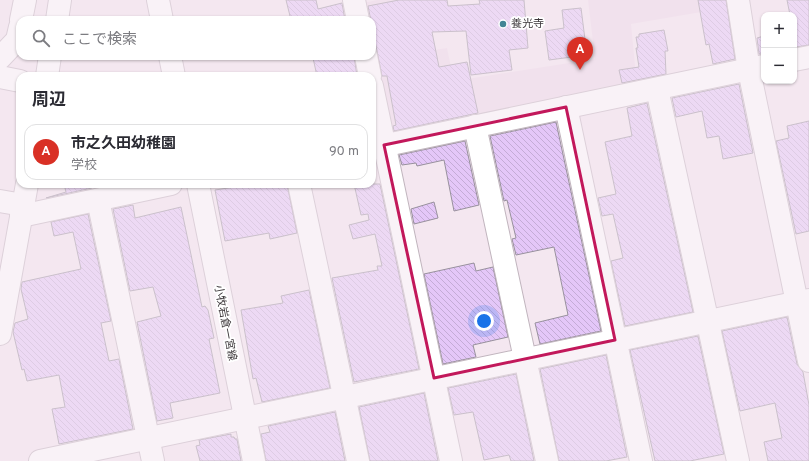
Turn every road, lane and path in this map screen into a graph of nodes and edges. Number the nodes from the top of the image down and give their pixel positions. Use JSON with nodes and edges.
{"nodes":[{"id":1,"x":25,"y":0,"type":"edge"},
{"id":2,"x":60,"y":0,"type":"edge"},
{"id":3,"x":158,"y":0,"type":"edge"},
{"id":4,"x":354,"y":0,"type":"edge"},
{"id":5,"x":738,"y":0,"type":"edge"},
{"id":6,"x":22,"y":16,"type":"edge"},
{"id":7,"x":58,"y":16,"type":"edge"},
{"id":8,"x":161,"y":16,"type":"edge"},
{"id":9,"x":357,"y":16,"type":"edge"},
{"id":10,"x":16,"y":42,"type":"edge"},
{"id":11,"x":809,"y":57,"type":"edge"},
{"id":12,"x":0,"y":58,"type":"edge"},
{"id":13,"x":797,"y":59,"type":"edge"},
{"id":14,"x":49,"y":60,"type":"edge"},
{"id":15,"x":171,"y":60,"type":"edge"},
{"id":16,"x":367,"y":60,"type":"edge"},
{"id":17,"x":757,"y":68,"type":"edge"},
{"id":18,"x":48,"y":72,"type":"edge"},
{"id":19,"x":173,"y":72,"type":"edge"},
{"id":20,"x":369,"y":72,"type":"edge"},
{"id":21,"x":0,"y":77,"type":"edge"},
{"id":22,"x":16,"y":80,"type":"edge"},
{"id":23,"x":657,"y":89,"type":"junction"},
{"id":24,"x":566,"y":107,"type":"junction"},
{"id":25,"x":376,"y":126,"type":"edge"},
{"id":26,"x":475,"y":126,"type":"junction"},
{"id":27,"x":378,"y":146,"type":"edge"},
{"id":28,"x":26,"y":188,"type":"edge"},
{"id":29,"x":153,"y":188,"type":"edge"},
{"id":30,"x":199,"y":188,"type":"edge"},
{"id":31,"x":300,"y":188,"type":"edge"},
{"id":32,"x":98,"y":200,"type":"junction"},
{"id":33,"x":0,"y":201,"type":"edge"},
{"id":34,"x":22,"y":211,"type":"junction"},
{"id":35,"x":803,"y":301,"type":"edge"},
{"id":36,"x":707,"y":321,"type":"junction"},
{"id":37,"x":1,"y":327,"type":"edge"},
{"id":38,"x":616,"y":340,"type":"junction"},
{"id":39,"x":525,"y":360,"type":"junction"},
{"id":40,"x":809,"y":361,"type":"edge"},
{"id":41,"x":434,"y":378,"type":"junction"},
{"id":42,"x":344,"y":397,"type":"junction"},
{"id":43,"x":244,"y":418,"type":"junction"},
{"id":44,"x":148,"y":438,"type":"junction"},
{"id":45,"x":52,"y":460,"type":"edge"},
{"id":46,"x":153,"y":461,"type":"edge"},
{"id":47,"x":254,"y":461,"type":"edge"},
{"id":48,"x":358,"y":461,"type":"edge"},
{"id":49,"x":451,"y":461,"type":"edge"},
{"id":50,"x":546,"y":461,"type":"edge"},
{"id":51,"x":641,"y":461,"type":"edge"},
{"id":52,"x":738,"y":461,"type":"edge"}],
"edges":[{"from":1,"to":6,"type":"street"},
{"from":2,"to":7,"type":"street"},
{"from":3,"to":8,"type":"street"},
{"from":4,"to":9,"type":"street"},
{"from":5,"to":17,"type":"street"},
{"from":10,"to":12,"type":"street"},
{"from":11,"to":13,"type":"street"},
{"from":14,"to":18,"type":"street"},
{"from":15,"to":19,"type":"street"},
{"from":16,"to":20,"type":"street"},
{"from":17,"to":23,"type":"street"},
{"from":17,"to":35,"type":"street"},
{"from":21,"to":22,"type":"street"},
{"from":23,"to":24,"type":"street"},
{"from":23,"to":36,"type":"street"},
{"from":24,"to":26,"type":"street"},
{"from":24,"to":38,"type":"street"},
{"from":25,"to":27,"type":"street"},
{"from":26,"to":27,"type":"street"},
{"from":26,"to":39,"type":"street"},
{"from":27,"to":41,"type":"street"},
{"from":28,"to":34,"type":"street"},
{"from":29,"to":32,"type":"street"},
{"from":30,"to":43,"type":"street","name":"小牧岩倉一宮線"},
{"from":31,"to":42,"type":"street"},
{"from":32,"to":34,"type":"street"},
{"from":32,"to":44,"type":"street"},
{"from":33,"to":34,"type":"street"},
{"from":34,"to":37,"type":"street"},
{"from":35,"to":36,"type":"street"},
{"from":35,"to":40,"type":"street"},
{"from":36,"to":38,"type":"street"},
{"from":36,"to":52,"type":"street"},
{"from":38,"to":39,"type":"street"},
{"from":38,"to":51,"type":"street"},
{"from":39,"to":41,"type":"street"},
{"from":39,"to":50,"type":"street"},
{"from":41,"to":42,"type":"street"},
{"from":41,"to":49,"type":"street"},
{"from":42,"to":43,"type":"street"},
{"from":42,"to":48,"type":"street"},
{"from":43,"to":44,"type":"street"},
{"from":43,"to":47,"type":"street","name":"小牧岩倉一宮線"},
{"from":44,"to":45,"type":"street"},
{"from":44,"to":46,"type":"street"}]}
